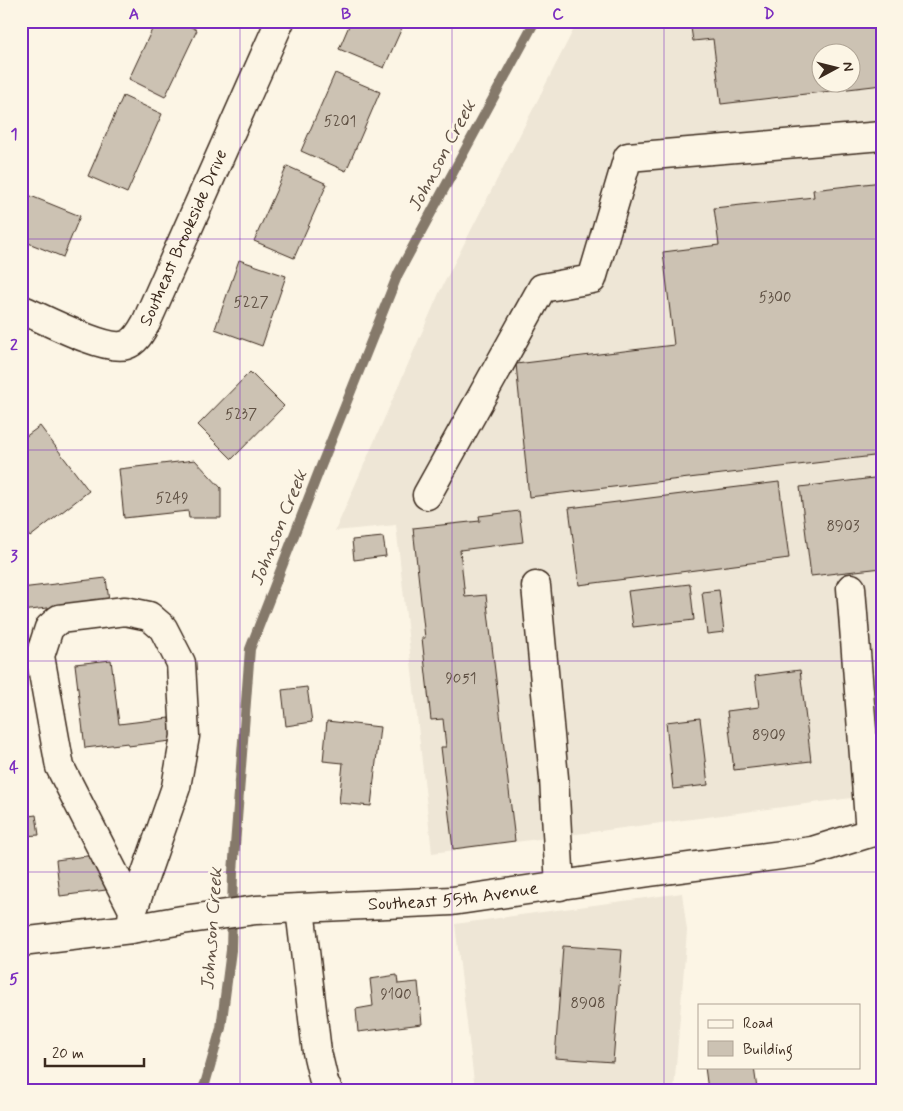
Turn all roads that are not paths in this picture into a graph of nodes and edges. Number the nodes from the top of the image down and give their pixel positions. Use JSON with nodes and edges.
{"nodes":[{"id":1,"x":280,"y":21,"type":"edge"},
{"id":2,"x":882,"y":136,"type":"edge"},
{"id":3,"x":21,"y":308,"type":"edge"},
{"id":4,"x":427,"y":495,"type":"dead end"},
{"id":5,"x":536,"y":586,"type":"dead end"},
{"id":6,"x":851,"y":588,"type":"dead end"},
{"id":7,"x":876,"y":832,"type":"edge"},
{"id":8,"x":560,"y":886,"type":"junction"},
{"id":9,"x":300,"y":909,"type":"junction"},
{"id":10,"x":132,"y":920,"type":"junction"},
{"id":11,"x":21,"y":942,"type":"edge"},
{"id":12,"x":328,"y":1090,"type":"edge"}],
"edges":[{"from":1,"to":3,"type":"street","name":"Southeast Brookside Drive"},
{"from":2,"to":4,"type":"street"},
{"from":5,"to":8,"type":"street"},
{"from":6,"to":7,"type":"street"},
{"from":7,"to":8,"type":"street","name":"Southeast 55th Avenue"},
{"from":8,"to":9,"type":"street","name":"Southeast 55th Avenue"},
{"from":9,"to":10,"type":"street","name":"Southeast 55th Avenue"},
{"from":9,"to":12,"type":"street"},
{"from":10,"to":10,"type":"street"},
{"from":10,"to":11,"type":"street","name":"Southeast 55th Avenue"}]}
